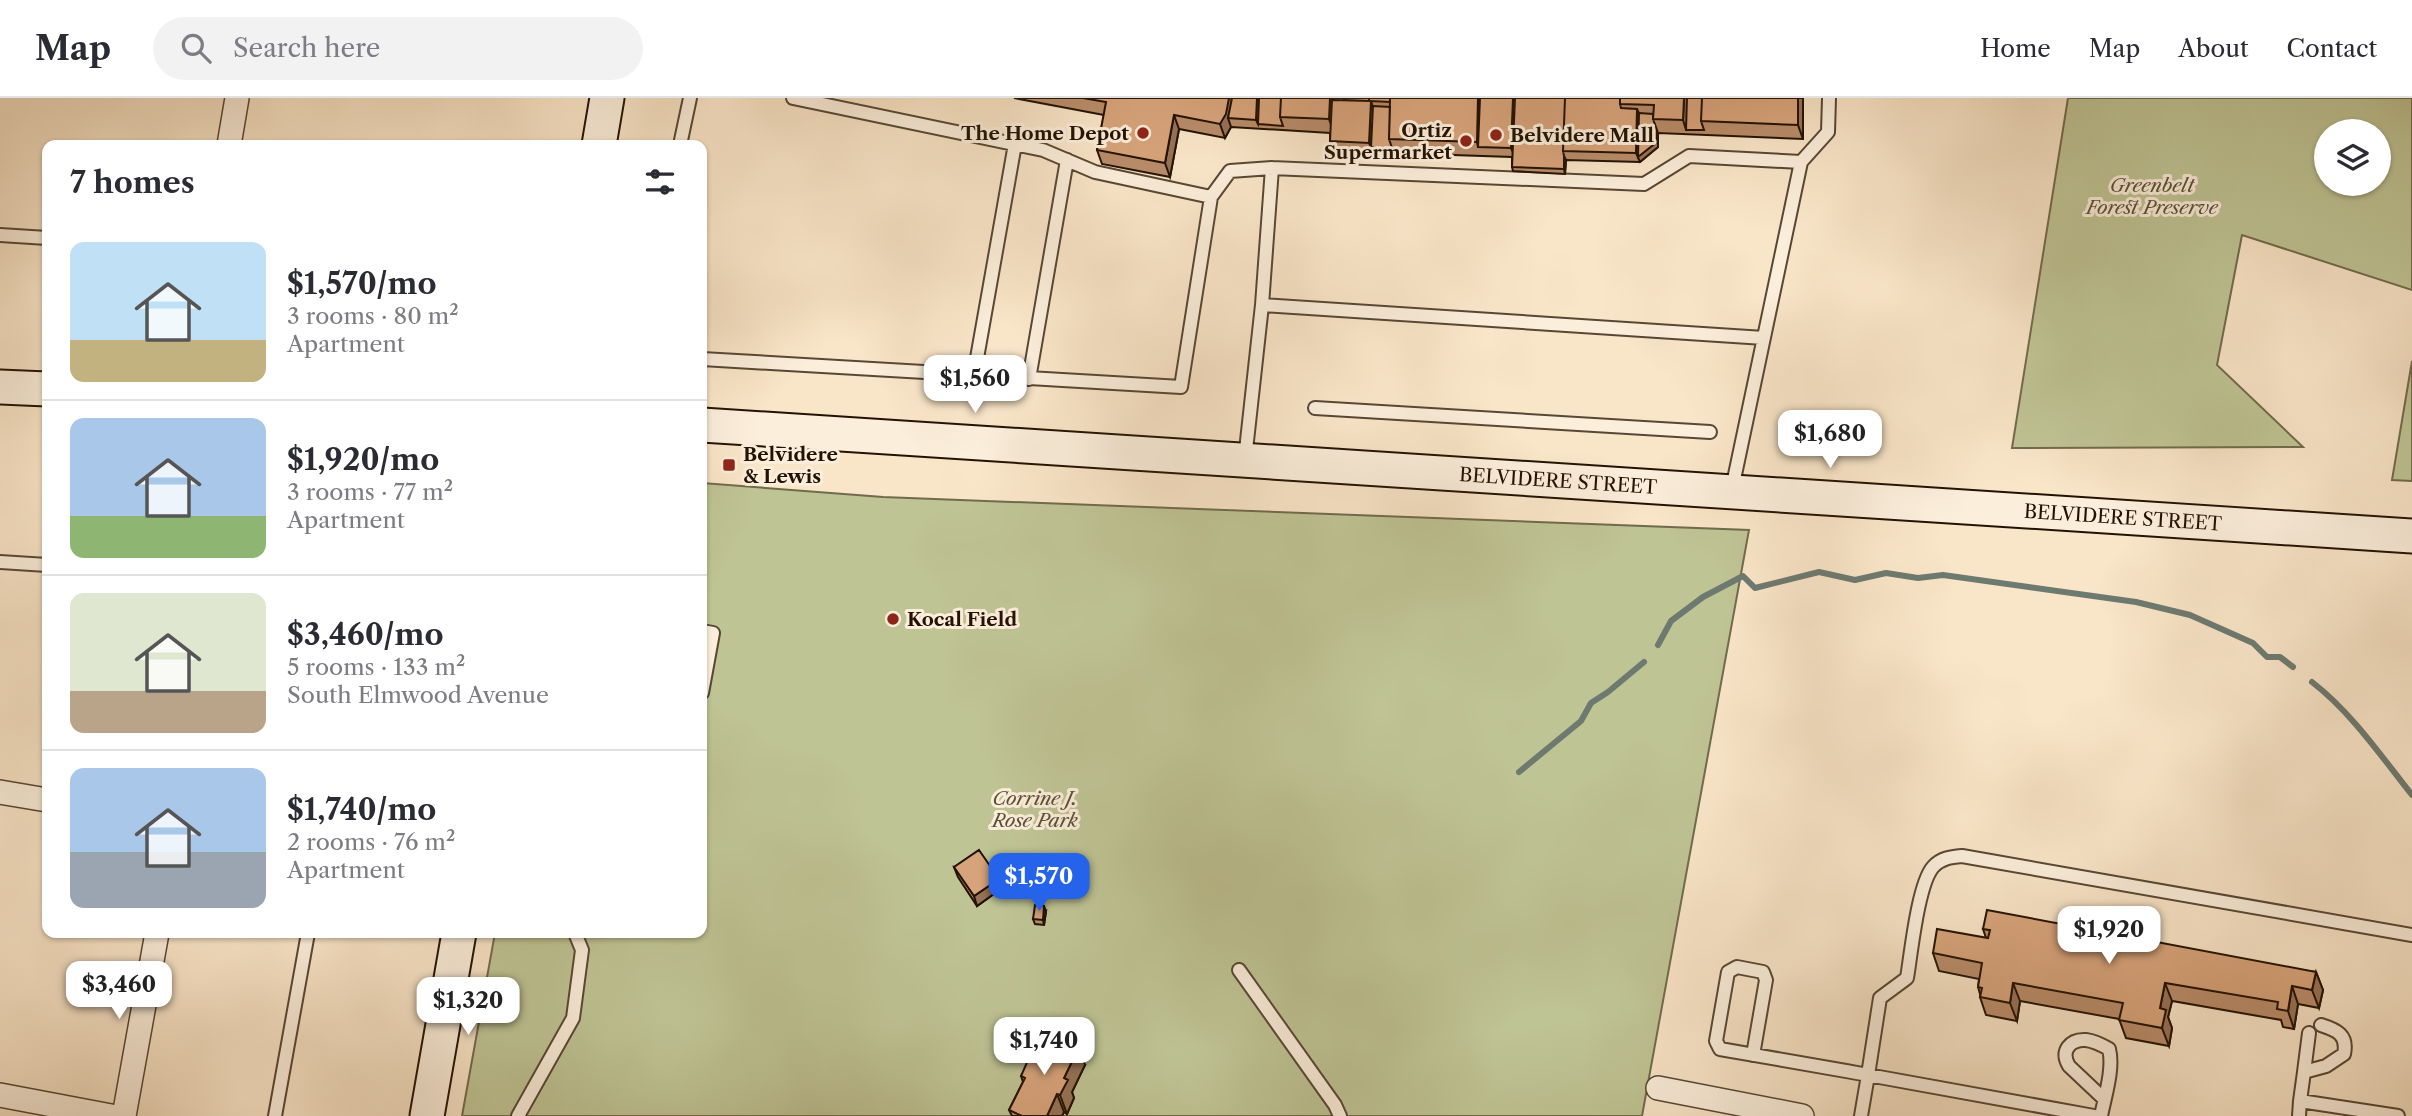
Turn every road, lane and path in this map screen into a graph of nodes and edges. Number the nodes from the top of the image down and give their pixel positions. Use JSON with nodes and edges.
{"nodes":[{"id":1,"x":237,"y":98,"type":"edge"},
{"id":2,"x":607,"y":98,"type":"edge"},
{"id":3,"x":690,"y":98,"type":"edge"},
{"id":4,"x":793,"y":98,"type":"edge"},
{"id":5,"x":1829,"y":98,"type":"edge"},
{"id":6,"x":230,"y":140,"type":"edge"},
{"id":7,"x":600,"y":140,"type":"edge"},
{"id":8,"x":681,"y":140,"type":"edge"},
{"id":9,"x":1014,"y":144,"type":"junction"},
{"id":10,"x":1067,"y":160,"type":"junction"},
{"id":11,"x":1801,"y":162,"type":"junction"},
{"id":12,"x":1272,"y":168,"type":"junction"},
{"id":13,"x":1211,"y":197,"type":"junction"},
{"id":14,"x":0,"y":235,"type":"edge"},
{"id":15,"x":42,"y":238,"type":"edge"},
{"id":16,"x":1262,"y":305,"type":"junction"},
{"id":17,"x":1764,"y":338,"type":"junction"},
{"id":18,"x":707,"y":359,"type":"edge"},
{"id":19,"x":974,"y":375,"type":"junction"},
{"id":20,"x":1029,"y":379,"type":"junction"},
{"id":21,"x":0,"y":387,"type":"edge"},
{"id":22,"x":42,"y":389,"type":"edge"},
{"id":23,"x":1315,"y":408,"type":"dead end"},
{"id":24,"x":707,"y":425,"type":"edge"},
{"id":25,"x":1710,"y":432,"type":"dead end"},
{"id":26,"x":1245,"y":459,"type":"junction"},
{"id":27,"x":1732,"y":491,"type":"junction"},
{"id":28,"x":2412,"y":537,"type":"edge"},
{"id":29,"x":0,"y":562,"type":"edge"},
{"id":30,"x":42,"y":565,"type":"edge"},
{"id":31,"x":707,"y":632,"type":"edge"},
{"id":32,"x":707,"y":666,"type":"edge"},
{"id":33,"x":0,"y":792,"type":"edge"},
{"id":34,"x":42,"y":799,"type":"edge"},
{"id":35,"x":2412,"y":935,"type":"edge"},
{"id":36,"x":156,"y":938,"type":"edge"},
{"id":37,"x":307,"y":938,"type":"edge"},
{"id":38,"x":458,"y":938,"type":"edge"},
{"id":39,"x":577,"y":938,"type":"edge"},
{"id":40,"x":1239,"y":970,"type":"dead end"},
{"id":41,"x":2321,"y":1025,"type":"dead end"},
{"id":42,"x":2309,"y":1033,"type":"dead end"},
{"id":43,"x":1753,"y":1055,"type":"junction"},
{"id":44,"x":2304,"y":1072,"type":"junction"},
{"id":45,"x":1868,"y":1075,"type":"junction"},
{"id":46,"x":1658,"y":1088,"type":"dead end"},
{"id":47,"x":0,"y":1095,"type":"edge"},
{"id":48,"x":2104,"y":1099,"type":"junction"},
{"id":49,"x":2300,"y":1101,"type":"junction"},
{"id":50,"x":111,"y":1116,"type":"edge"},
{"id":51,"x":124,"y":1116,"type":"edge"},
{"id":52,"x":275,"y":1116,"type":"edge"},
{"id":53,"x":427,"y":1116,"type":"edge"},
{"id":54,"x":518,"y":1116,"type":"edge"},
{"id":55,"x":1340,"y":1116,"type":"edge"},
{"id":56,"x":1802,"y":1116,"type":"edge"},
{"id":57,"x":1861,"y":1116,"type":"edge"},
{"id":58,"x":2094,"y":1116,"type":"edge"},
{"id":59,"x":2101,"y":1116,"type":"edge"},
{"id":60,"x":2299,"y":1116,"type":"edge"},
{"id":61,"x":2398,"y":1116,"type":"edge"}],
"edges":[{"from":1,"to":6,"type":"street"},
{"from":2,"to":7,"type":"main road"},
{"from":3,"to":8,"type":"lane"},
{"from":4,"to":9,"type":"lane"},
{"from":5,"to":11,"type":"lane"},
{"from":9,"to":10,"type":"lane"},
{"from":9,"to":19,"type":"lane"},
{"from":10,"to":13,"type":"lane"},
{"from":10,"to":20,"type":"lane"},
{"from":11,"to":12,"type":"lane"},
{"from":11,"to":17,"type":"lane"},
{"from":12,"to":13,"type":"lane"},
{"from":12,"to":16,"type":"lane"},
{"from":13,"to":20,"type":"lane"},
{"from":14,"to":15,"type":"lane"},
{"from":16,"to":17,"type":"lane"},
{"from":16,"to":26,"type":"lane"},
{"from":17,"to":27,"type":"lane"},
{"from":18,"to":19,"type":"lane"},
{"from":19,"to":20,"type":"lane"},
{"from":21,"to":22,"type":"main road"},
{"from":23,"to":25,"type":"lane"},
{"from":24,"to":26,"type":"main road","name":"BELVIDERE STREET"},
{"from":26,"to":27,"type":"main road","name":"BELVIDERE STREET"},
{"from":27,"to":28,"type":"main road","name":"BELVIDERE STREET"},
{"from":29,"to":30,"type":"lane"},
{"from":31,"to":32,"type":"lane"},
{"from":33,"to":34,"type":"street"},
{"from":35,"to":45,"type":"lane"},
{"from":36,"to":51,"type":"street"},
{"from":37,"to":52,"type":"lane"},
{"from":38,"to":53,"type":"main road"},
{"from":39,"to":54,"type":"lane"},
{"from":40,"to":55,"type":"lane"},
{"from":41,"to":44,"type":"lane"},
{"from":42,"to":44,"type":"lane"},
{"from":43,"to":43,"type":"lane"},
{"from":43,"to":45,"type":"lane"},
{"from":44,"to":49,"type":"lane"},
{"from":45,"to":57,"type":"lane"},
{"from":45,"to":58,"type":"lane"},
{"from":46,"to":56,"type":"street"},
{"from":47,"to":50,"type":"street"},
{"from":48,"to":48,"type":"lane"},
{"from":48,"to":59,"type":"lane"},
{"from":49,"to":60,"type":"lane"},
{"from":49,"to":61,"type":"lane"}]}
